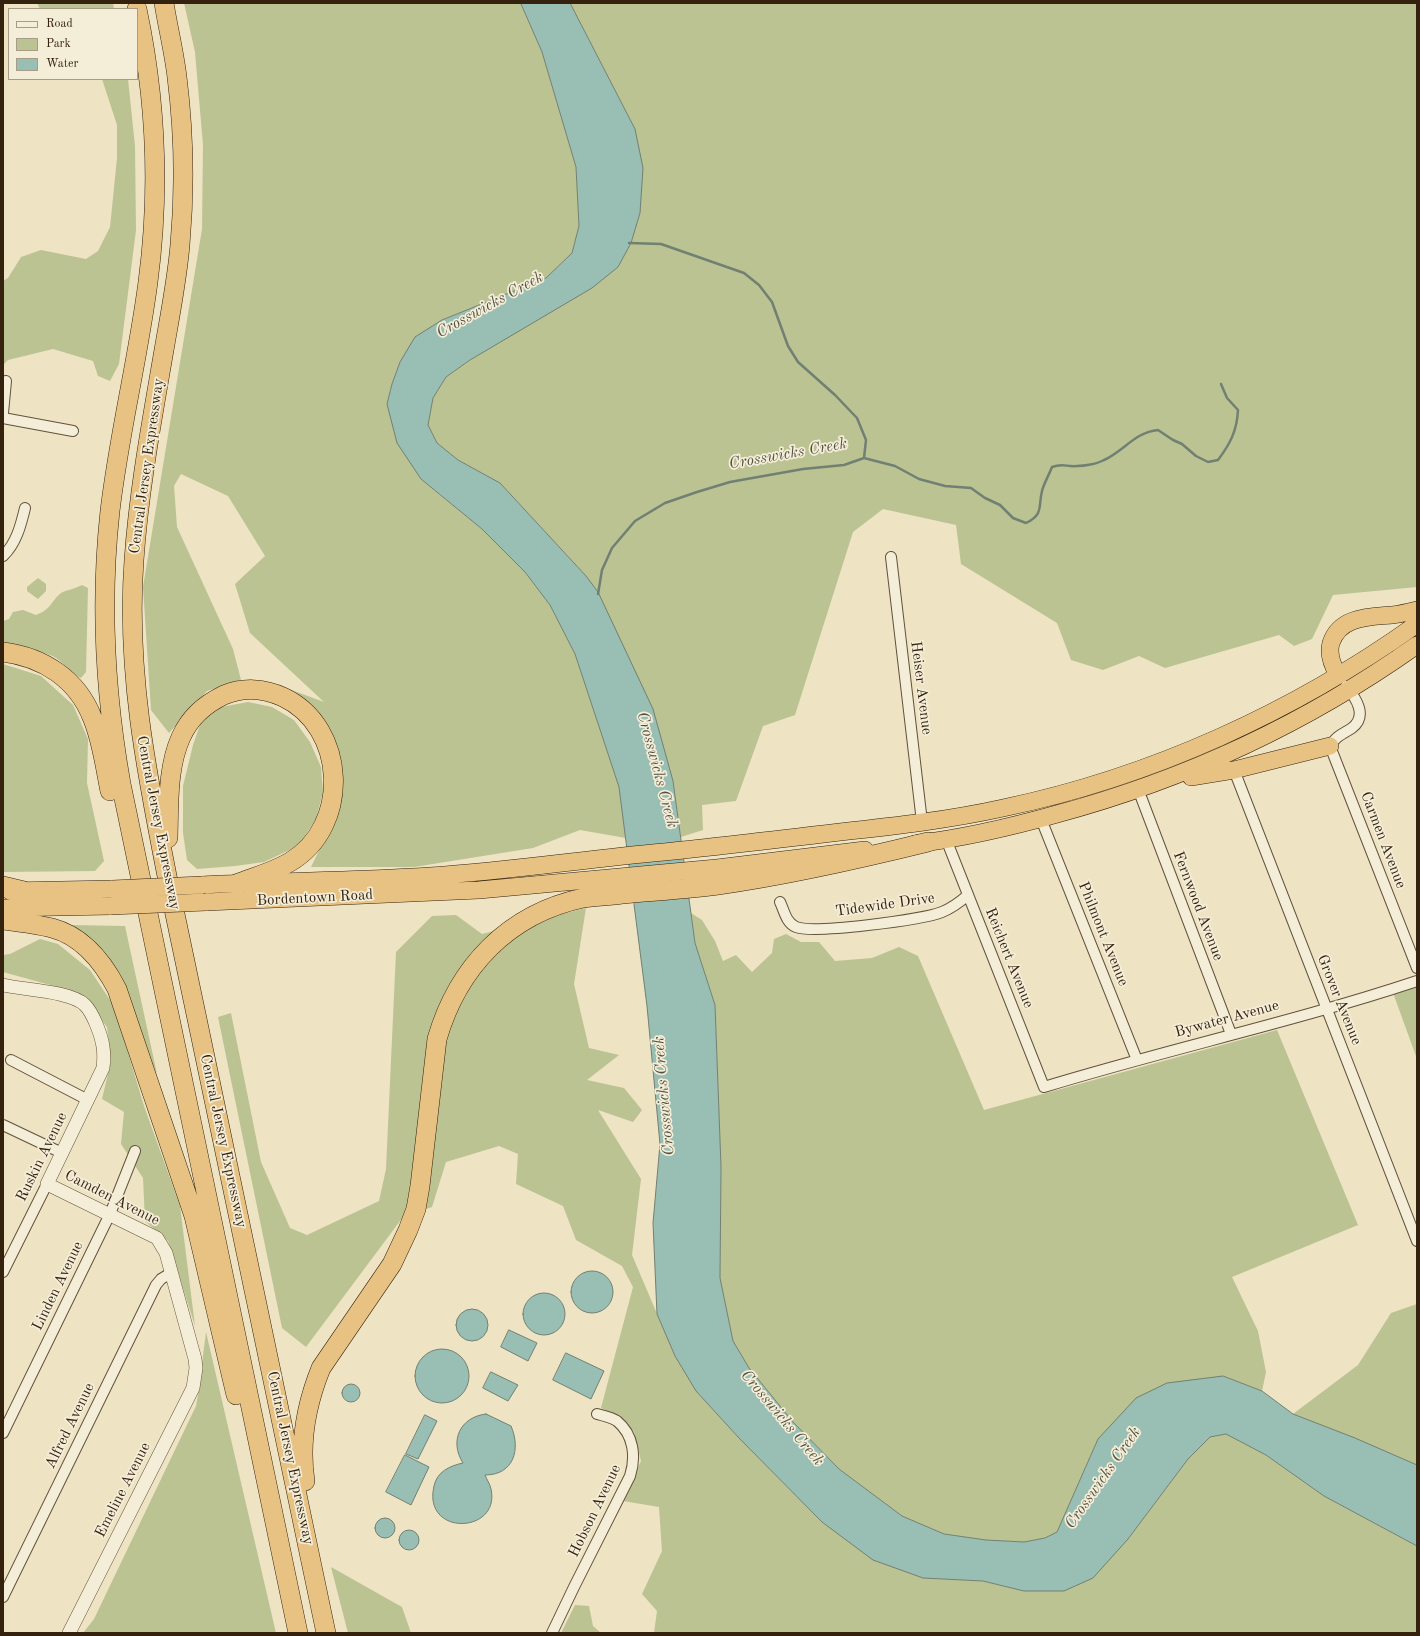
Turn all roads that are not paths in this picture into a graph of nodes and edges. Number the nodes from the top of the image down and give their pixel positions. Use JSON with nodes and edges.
{"nodes":[{"id":1,"x":164,"y":3,"type":"edge"},
{"id":2,"x":138,"y":15,"type":"edge"},
{"id":3,"x":6,"y":381,"type":"dead end"},
{"id":4,"x":3,"y":413,"type":"edge"},
{"id":5,"x":3,"y":418,"type":"edge"},
{"id":6,"x":73,"y":431,"type":"dead end"},
{"id":7,"x":24,"y":508,"type":"dead end"},
{"id":8,"x":5,"y":551,"type":"edge"},
{"id":9,"x":891,"y":557,"type":"dead end"},
{"id":10,"x":1417,"y":610,"type":"edge"},
{"id":11,"x":1417,"y":624,"type":"edge"},
{"id":12,"x":1417,"y":646,"type":"edge"},
{"id":13,"x":3,"y":652,"type":"edge"},
{"id":14,"x":1338,"y":675,"type":"junction"},
{"id":15,"x":1350,"y":690,"type":"junction"},
{"id":16,"x":1330,"y":746,"type":"junction"},
{"id":17,"x":1234,"y":770,"type":"junction"},
{"id":18,"x":1161,"y":781,"type":"junction"},
{"id":19,"x":1138,"y":790,"type":"junction"},
{"id":20,"x":1041,"y":819,"type":"junction"},
{"id":21,"x":922,"y":822,"type":"junction"},
{"id":22,"x":937,"y":841,"type":"junction"},
{"id":23,"x":167,"y":876,"type":"junction"},
{"id":24,"x":236,"y":884,"type":"junction"},
{"id":25,"x":3,"y":886,"type":"edge"},
{"id":26,"x":624,"y":886,"type":"junction"},
{"id":27,"x":24,"y":891,"type":"junction"},
{"id":28,"x":3,"y":892,"type":"edge"},
{"id":29,"x":968,"y":895,"type":"junction"},
{"id":30,"x":780,"y":902,"type":"dead end"},
{"id":31,"x":3,"y":908,"type":"edge"},
{"id":32,"x":3,"y":920,"type":"edge"},
{"id":33,"x":1417,"y":968,"type":"edge"},
{"id":34,"x":1417,"y":980,"type":"edge"},
{"id":35,"x":3,"y":985,"type":"edge"},
{"id":36,"x":1326,"y":1008,"type":"junction"},
{"id":37,"x":1231,"y":1034,"type":"junction"},
{"id":38,"x":11,"y":1060,"type":"dead end"},
{"id":39,"x":1137,"y":1060,"type":"junction"},
{"id":40,"x":1044,"y":1086,"type":"joint"},
{"id":41,"x":88,"y":1100,"type":"junction"},
{"id":42,"x":3,"y":1125,"type":"edge"},
{"id":43,"x":194,"y":1132,"type":"junction"},
{"id":44,"x":135,"y":1151,"type":"dead end"},
{"id":45,"x":62,"y":1153,"type":"junction"},
{"id":46,"x":46,"y":1184,"type":"junction"},
{"id":47,"x":110,"y":1214,"type":"junction"},
{"id":48,"x":1417,"y":1241,"type":"edge"},
{"id":49,"x":3,"y":1272,"type":"edge"},
{"id":50,"x":170,"y":1273,"type":"junction"},
{"id":51,"x":195,"y":1359,"type":"joint"},
{"id":52,"x":597,"y":1414,"type":"dead end"},
{"id":53,"x":3,"y":1433,"type":"edge"},
{"id":54,"x":3,"y":1597,"type":"edge"},
{"id":55,"x":292,"y":1604,"type":"junction"},
{"id":56,"x":68,"y":1633,"type":"edge"},
{"id":57,"x":298,"y":1633,"type":"edge"},
{"id":58,"x":327,"y":1633,"type":"edge"},
{"id":59,"x":552,"y":1633,"type":"edge"}],
"edges":[{"from":1,"to":23,"type":"highway","name":"Central Jersey Expressway"},
{"from":2,"to":43,"type":"highway","name":"Central Jersey Expressway"},
{"from":3,"to":4,"type":"street"},
{"from":5,"to":6,"type":"street"},
{"from":7,"to":8,"type":"street"},
{"from":9,"to":21,"type":"street","name":"Heiser Avenue"},
{"from":10,"to":14,"type":"highway"},
{"from":11,"to":14,"type":"highway","name":"Bordentown Road"},
{"from":12,"to":15,"type":"highway"},
{"from":13,"to":43,"type":"highway"},
{"from":14,"to":15,"type":"street"},
{"from":14,"to":21,"type":"highway","name":"Bordentown Road"},
{"from":15,"to":16,"type":"street"},
{"from":15,"to":18,"type":"highway"},
{"from":16,"to":17,"type":"highway"},
{"from":16,"to":33,"type":"street","name":"Carmen Avenue"},
{"from":17,"to":18,"type":"highway"},
{"from":17,"to":36,"type":"street","name":"Grover Avenue"},
{"from":18,"to":19,"type":"highway"},
{"from":19,"to":20,"type":"highway"},
{"from":19,"to":37,"type":"street","name":"Fernwood Avenue"},
{"from":20,"to":22,"type":"highway"},
{"from":20,"to":39,"type":"street","name":"Philmont Avenue"},
{"from":21,"to":24,"type":"highway","name":"Bordentown Road"},
{"from":22,"to":26,"type":"highway"},
{"from":22,"to":29,"type":"street","name":"Reichert Avenue"},
{"from":23,"to":24,"type":"highway"},
{"from":23,"to":58,"type":"highway","name":"Central Jersey Expressway"},
{"from":24,"to":27,"type":"highway","name":"Bordentown Road","bridge":true},
{"from":25,"to":27,"type":"highway"},
{"from":26,"to":31,"type":"highway","name":"Bordentown Road","bridge":true},
{"from":26,"to":58,"type":"highway"},
{"from":27,"to":28,"type":"highway","name":"Bordentown Road"},
{"from":29,"to":30,"type":"street","name":"Tidewide Drive"},
{"from":29,"to":40,"type":"street","name":"Reichert Avenue"},
{"from":32,"to":55,"type":"highway"},
{"from":34,"to":36,"type":"street","name":"Bywater Avenue"},
{"from":35,"to":41,"type":"street","name":"Ruskin Avenue"},
{"from":36,"to":37,"type":"street","name":"Bywater Avenue"},
{"from":36,"to":48,"type":"street","name":"Grover Avenue"},
{"from":37,"to":39,"type":"street","name":"Bywater Avenue"},
{"from":38,"to":41,"type":"street"},
{"from":39,"to":40,"type":"street","name":"Bywater Avenue"},
{"from":41,"to":45,"type":"street","name":"Ruskin Avenue"},
{"from":42,"to":45,"type":"street"},
{"from":43,"to":55,"type":"highway","name":"Central Jersey Expressway"},
{"from":44,"to":47,"type":"street","name":"Linden Avenue"},
{"from":45,"to":46,"type":"street","name":"Ruskin Avenue"},
{"from":46,"to":47,"type":"street","name":"Camden Avenue"},
{"from":46,"to":49,"type":"street","name":"Ruskin Avenue"},
{"from":47,"to":50,"type":"street","name":"Camden Avenue"},
{"from":47,"to":53,"type":"street","name":"Linden Avenue"},
{"from":50,"to":51,"type":"street","name":"Camden Avenue"},
{"from":50,"to":54,"type":"street","name":"Alfred Avenue"},
{"from":51,"to":56,"type":"street","name":"Emeline Avenue"},
{"from":52,"to":59,"type":"street","name":"Hobson Avenue"},
{"from":55,"to":57,"type":"highway","name":"Central Jersey Expressway"}]}
